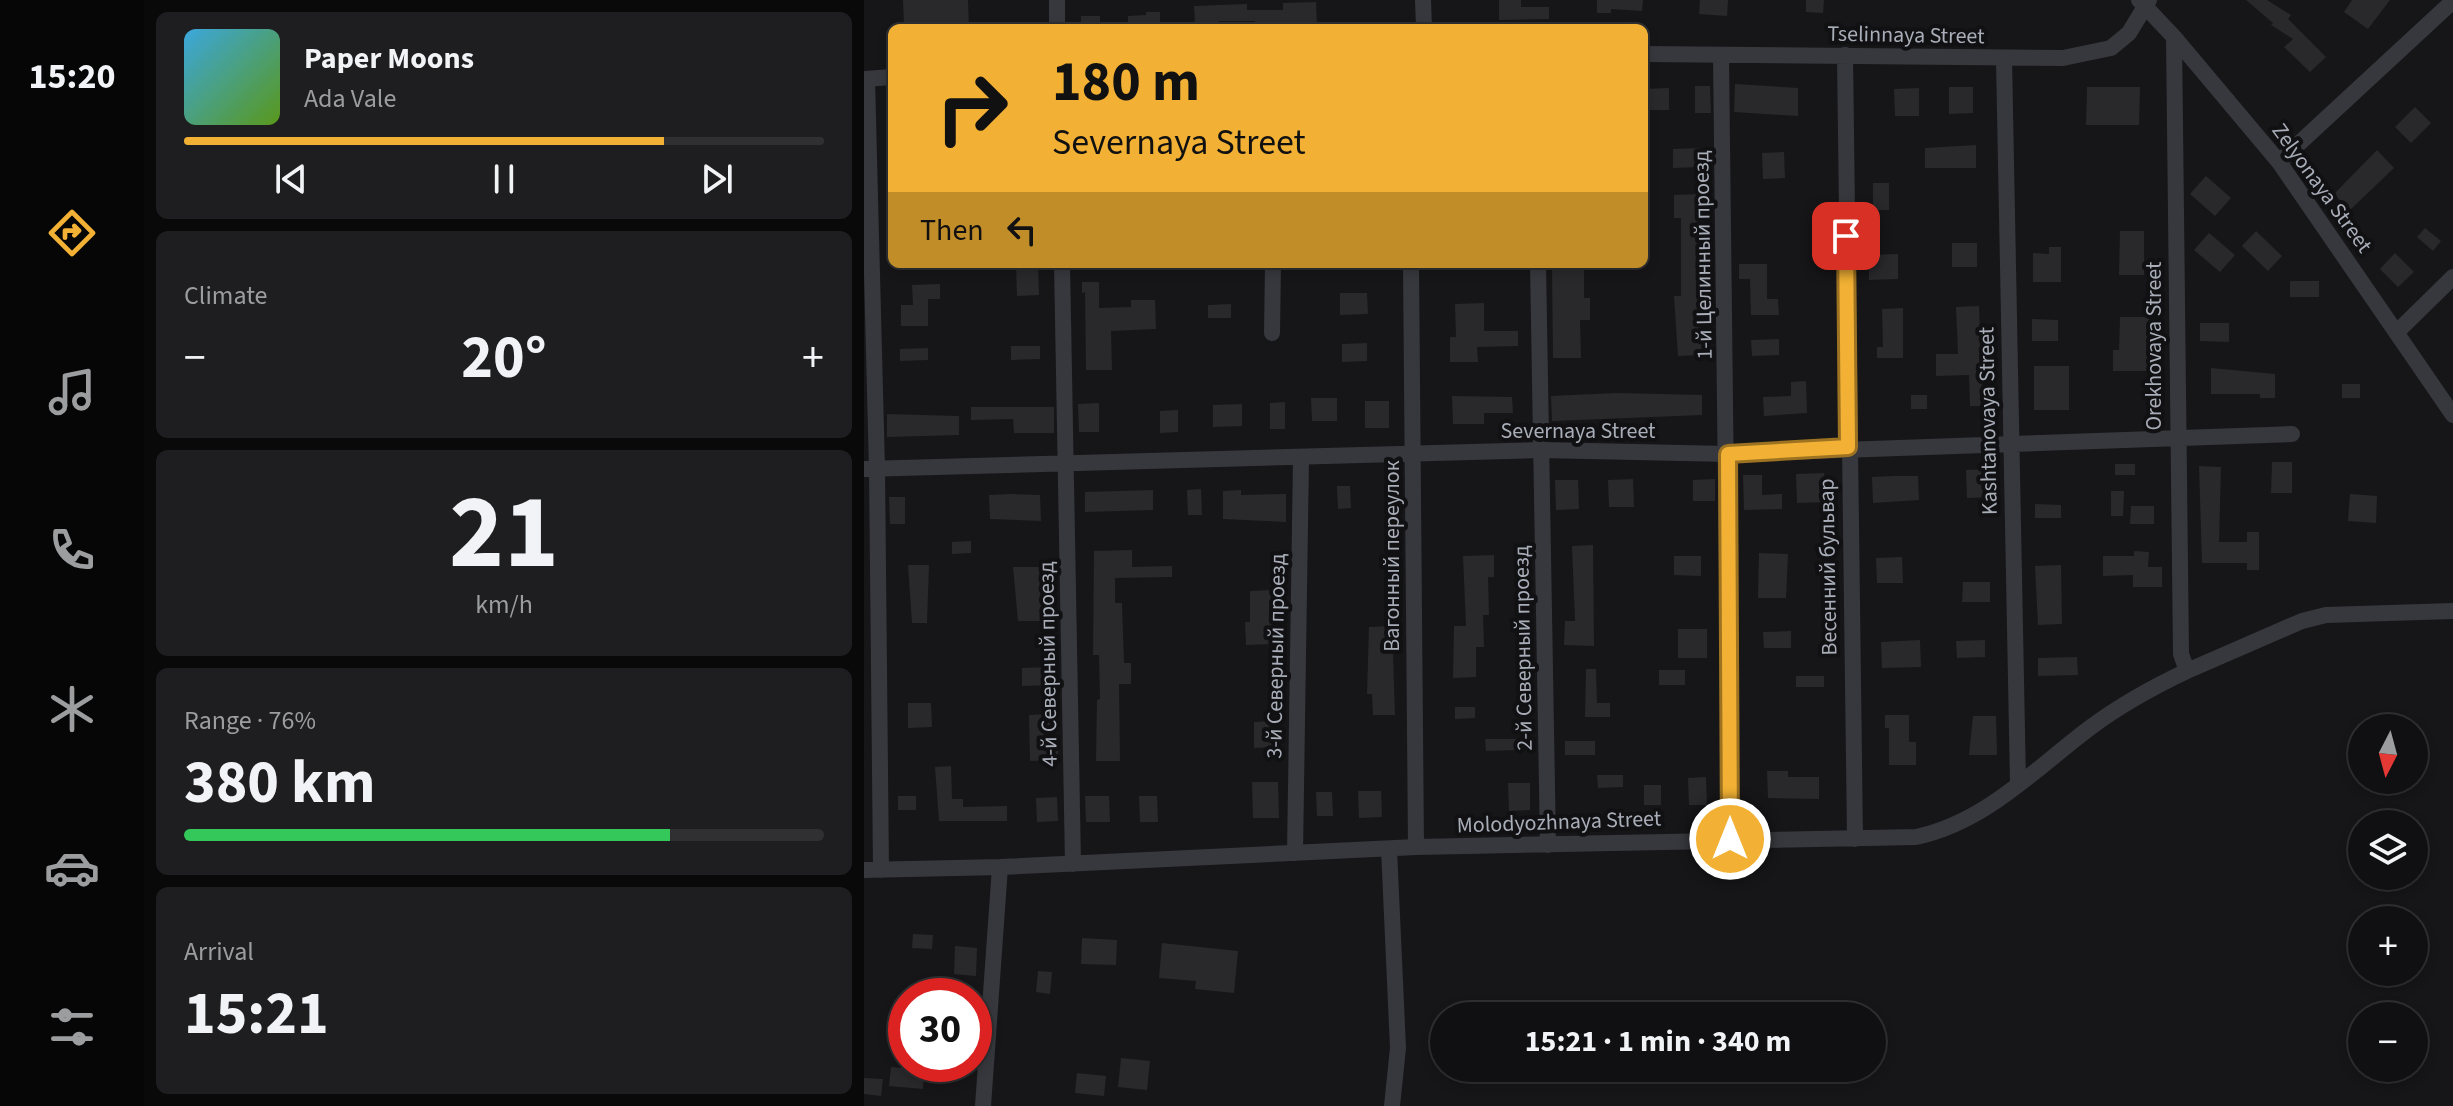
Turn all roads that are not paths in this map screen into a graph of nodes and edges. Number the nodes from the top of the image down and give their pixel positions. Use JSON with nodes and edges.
{"nodes":[{"id":1,"x":1057,"y":0,"type":"edge"},
{"id":2,"x":1423,"y":0,"type":"edge"},
{"id":3,"x":2453,"y":1,"type":"edge"},
{"id":4,"x":2144,"y":2,"type":"edge"},
{"id":5,"x":1057,"y":24,"type":"edge"},
{"id":6,"x":1424,"y":24,"type":"edge"},
{"id":7,"x":2174,"y":37,"type":"junction"},
{"id":8,"x":1648,"y":54,"type":"edge"},
{"id":9,"x":1721,"y":55,"type":"junction"},
{"id":10,"x":1845,"y":55,"type":"junction"},
{"id":11,"x":2004,"y":59,"type":"junction"},
{"id":12,"x":888,"y":77,"type":"edge"},
{"id":13,"x":865,"y":79,"type":"edge"},
{"id":14,"x":2279,"y":162,"type":"junction"},
{"id":15,"x":1062,"y":268,"type":"edge"},
{"id":16,"x":1273,"y":268,"type":"edge"},
{"id":17,"x":1411,"y":268,"type":"edge"},
{"id":18,"x":1538,"y":268,"type":"edge"},
{"id":19,"x":2453,"y":277,"type":"edge"},
{"id":20,"x":2398,"y":331,"type":"junction"},
{"id":21,"x":1272,"y":333,"type":"dead end"},
{"id":22,"x":2453,"y":415,"type":"edge"},
{"id":23,"x":2292,"y":434,"type":"dead end"},
{"id":24,"x":2177,"y":438,"type":"junction"},
{"id":25,"x":2010,"y":444,"type":"junction"},
{"id":26,"x":1848,"y":447,"type":"junction"},
{"id":27,"x":1541,"y":450,"type":"junction"},
{"id":28,"x":1728,"y":454,"type":"junction"},
{"id":29,"x":1414,"y":456,"type":"junction"},
{"id":30,"x":1301,"y":459,"type":"junction"},
{"id":31,"x":1066,"y":463,"type":"junction"},
{"id":32,"x":871,"y":469,"type":"edge"},
{"id":33,"x":2453,"y":611,"type":"edge"},
{"id":34,"x":2187,"y":671,"type":"junction"},
{"id":35,"x":2018,"y":783,"type":"junction"},
{"id":36,"x":1730,"y":839,"type":"junction"},
{"id":37,"x":1855,"y":839,"type":"junction"},
{"id":38,"x":1548,"y":845,"type":"junction"},
{"id":39,"x":1416,"y":847,"type":"junction"},
{"id":40,"x":1389,"y":849,"type":"junction"},
{"id":41,"x":1295,"y":853,"type":"junction"},
{"id":42,"x":1073,"y":864,"type":"junction"},
{"id":43,"x":1000,"y":867,"type":"junction"},
{"id":44,"x":872,"y":870,"type":"edge"},
{"id":45,"x":983,"y":1106,"type":"edge"},
{"id":46,"x":1392,"y":1106,"type":"edge"}],
"edges":[{"from":1,"to":5,"type":"street"},
{"from":2,"to":6,"type":"street"},
{"from":3,"to":14,"type":"street"},
{"from":4,"to":7,"type":"street","name":"Zelyonaya Street"},
{"from":4,"to":11,"type":"street","name":"Tselinnaya Street"},
{"from":7,"to":14,"type":"street","name":"Zelyonaya Street"},
{"from":7,"to":24,"type":"street","name":"Orekhovaya Street"},
{"from":8,"to":9,"type":"street","name":"Tselinnaya Street"},
{"from":9,"to":10,"type":"street","name":"Tselinnaya Street"},
{"from":9,"to":28,"type":"street","name":"1-й Целинный проезд"},
{"from":10,"to":11,"type":"street","name":"Tselinnaya Street"},
{"from":10,"to":26,"type":"street","name":"Весенний бульвар"},
{"from":11,"to":25,"type":"street","name":"Kashtanovaya Street"},
{"from":12,"to":13,"type":"street"},
{"from":13,"to":32,"type":"street"},
{"from":14,"to":20,"type":"street","name":"Zelyonaya Street"},
{"from":15,"to":31,"type":"street","name":"4-й Северный проезд"},
{"from":16,"to":21,"type":"street"},
{"from":17,"to":29,"type":"street","name":"Вагонный переулок"},
{"from":18,"to":27,"type":"street","name":"2-й Северный проезд"},
{"from":19,"to":20,"type":"street"},
{"from":20,"to":22,"type":"street","name":"Zelyonaya Street"},
{"from":23,"to":24,"type":"street","name":"Severnaya Street"},
{"from":24,"to":25,"type":"street","name":"Severnaya Street"},
{"from":24,"to":34,"type":"street","name":"Orekhovaya Street"},
{"from":25,"to":26,"type":"street","name":"Severnaya Street"},
{"from":25,"to":35,"type":"street","name":"Kashtanovaya Street"},
{"from":26,"to":28,"type":"street","name":"Severnaya Street"},
{"from":26,"to":37,"type":"street","name":"Весенний бульвар"},
{"from":27,"to":28,"type":"street","name":"Severnaya Street"},
{"from":27,"to":29,"type":"street","name":"Severnaya Street"},
{"from":27,"to":38,"type":"street","name":"2-й Северный проезд"},
{"from":28,"to":36,"type":"street","name":"1-й Целинный проезд"},
{"from":29,"to":30,"type":"street","name":"Severnaya Street"},
{"from":29,"to":39,"type":"street","name":"Вагонный переулок"},
{"from":30,"to":31,"type":"street","name":"Severnaya Street"},
{"from":30,"to":41,"type":"street","name":"3-й Северный проезд"},
{"from":31,"to":32,"type":"street","name":"Severnaya Street"},
{"from":31,"to":42,"type":"street","name":"4-й Северный проезд"},
{"from":32,"to":44,"type":"street"},
{"from":33,"to":34,"type":"street","name":"Molodyozhnaya Street"},
{"from":34,"to":35,"type":"street","name":"Molodyozhnaya Street"},
{"from":35,"to":37,"type":"street","name":"Molodyozhnaya Street"},
{"from":36,"to":37,"type":"street","name":"Molodyozhnaya Street"},
{"from":36,"to":38,"type":"street","name":"Molodyozhnaya Street"},
{"from":38,"to":39,"type":"street","name":"Molodyozhnaya Street"},
{"from":39,"to":40,"type":"street","name":"Molodyozhnaya Street"},
{"from":40,"to":41,"type":"street","name":"Molodyozhnaya Street"},
{"from":40,"to":46,"type":"street"},
{"from":41,"to":42,"type":"street","name":"Molodyozhnaya Street"},
{"from":42,"to":43,"type":"street","name":"Molodyozhnaya Street"},
{"from":43,"to":44,"type":"street","name":"Molodyozhnaya Street"},
{"from":43,"to":45,"type":"street"}]}
